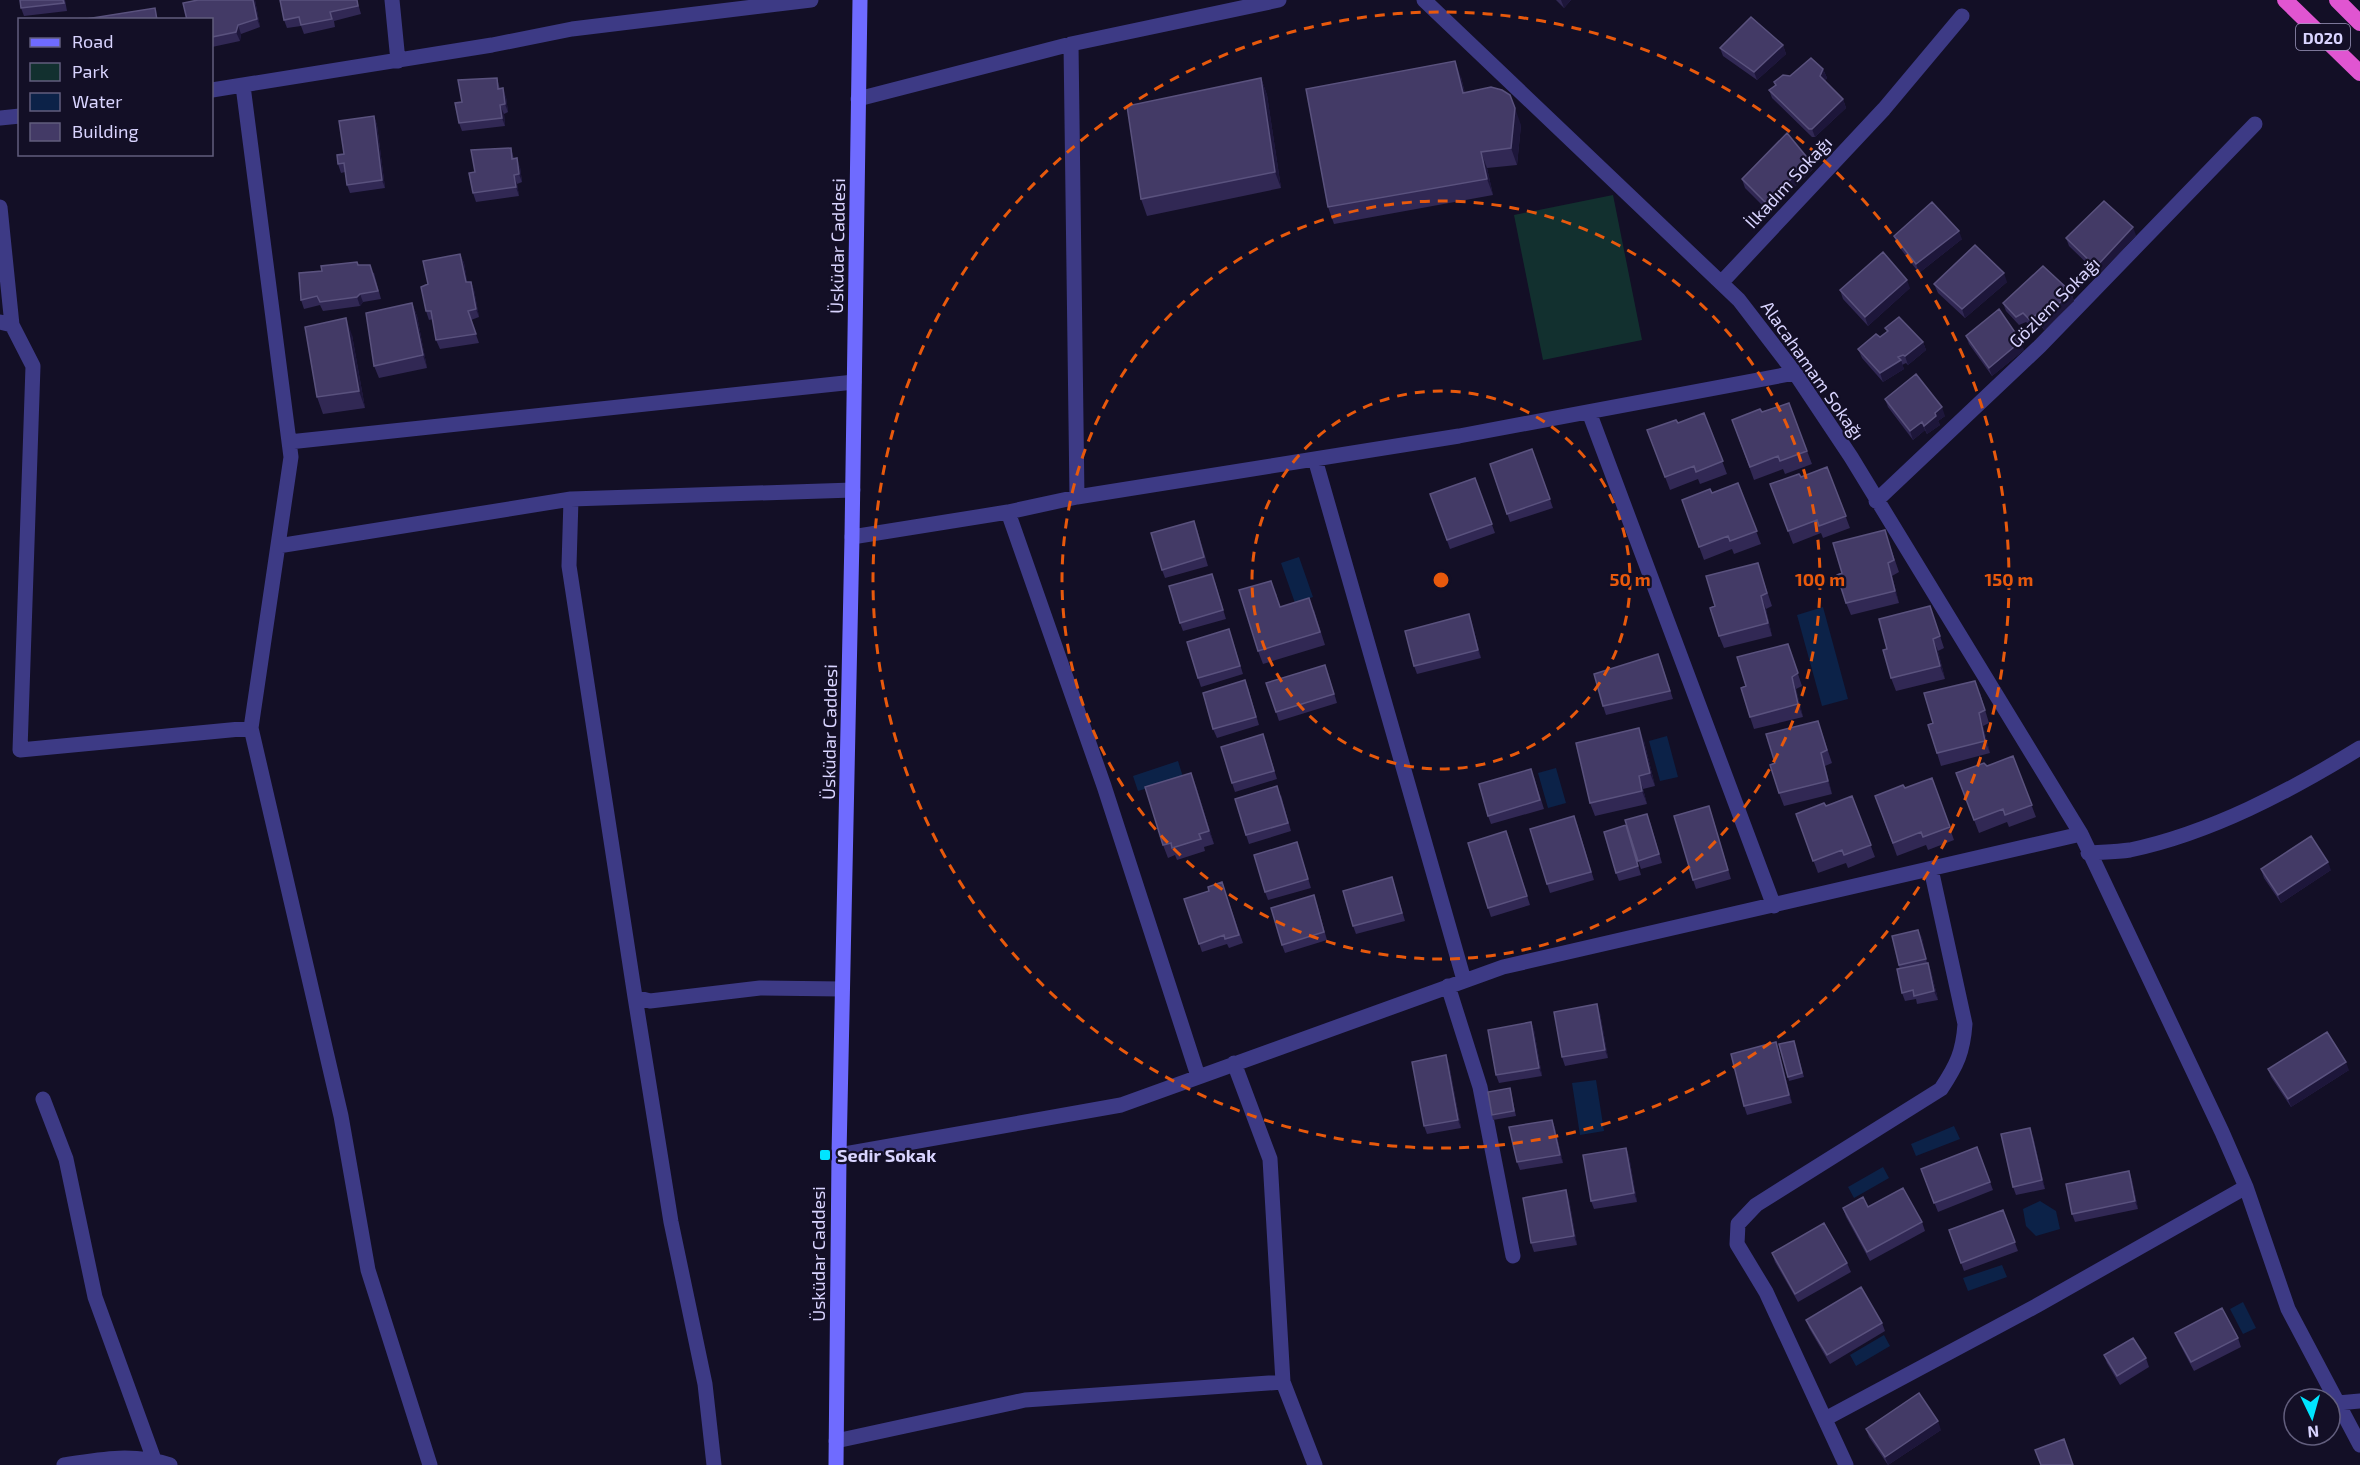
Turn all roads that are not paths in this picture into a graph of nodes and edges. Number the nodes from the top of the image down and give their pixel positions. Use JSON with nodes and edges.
{"nodes":[{"id":1,"x":392,"y":0,"type":"edge"},
{"id":2,"x":811,"y":0,"type":"edge"},
{"id":3,"x":860,"y":0,"type":"edge"},
{"id":4,"x":1280,"y":0,"type":"edge"},
{"id":5,"x":1424,"y":0,"type":"edge"},
{"id":6,"x":2285,"y":0,"type":"edge"},
{"id":7,"x":2337,"y":0,"type":"edge"},
{"id":8,"x":1962,"y":16,"type":"dead end"},
{"id":9,"x":2360,"y":23,"type":"edge"},
{"id":10,"x":1071,"y":44,"type":"junction"},
{"id":11,"x":398,"y":61,"type":"junction"},
{"id":12,"x":2360,"y":74,"type":"edge"},
{"id":13,"x":243,"y":86,"type":"junction"},
{"id":14,"x":213,"y":90,"type":"edge"},
{"id":15,"x":858,"y":99,"type":"junction"},
{"id":16,"x":18,"y":116,"type":"edge"},
{"id":17,"x":0,"y":118,"type":"edge"},
{"id":18,"x":2255,"y":124,"type":"dead end"},
{"id":19,"x":0,"y":207,"type":"edge"},
{"id":20,"x":1721,"y":283,"type":"junction"},
{"id":21,"x":6,"y":323,"type":"edge"},
{"id":22,"x":1795,"y":373,"type":"junction"},
{"id":23,"x":854,"y":382,"type":"junction"},
{"id":24,"x":1589,"y":412,"type":"junction"},
{"id":25,"x":289,"y":442,"type":"junction"},
{"id":26,"x":1315,"y":459,"type":"junction"},
{"id":27,"x":853,"y":490,"type":"junction"},
{"id":28,"x":1077,"y":497,"type":"junction"},
{"id":29,"x":571,"y":499,"type":"junction"},
{"id":30,"x":1876,"y":501,"type":"junction"},
{"id":31,"x":1008,"y":512,"type":"junction"},
{"id":32,"x":852,"y":537,"type":"junction"},
{"id":33,"x":278,"y":546,"type":"junction"},
{"id":34,"x":251,"y":728,"type":"junction"},
{"id":35,"x":2360,"y":748,"type":"edge"},
{"id":36,"x":2081,"y":834,"type":"junction"},
{"id":37,"x":2088,"y":853,"type":"junction"},
{"id":38,"x":1931,"y":869,"type":"junction"},
{"id":39,"x":1774,"y":906,"type":"junction"},
{"id":40,"x":1464,"y":980,"type":"junction"},
{"id":41,"x":1448,"y":986,"type":"junction"},
{"id":42,"x":842,"y":989,"type":"junction"},
{"id":43,"x":635,"y":997,"type":"junction"},
{"id":44,"x":1234,"y":1063,"type":"junction"},
{"id":45,"x":1198,"y":1076,"type":"junction"},
{"id":46,"x":43,"y":1099,"type":"dead end"},
{"id":47,"x":839,"y":1155,"type":"junction"},
{"id":48,"x":2246,"y":1187,"type":"junction"},
{"id":49,"x":1513,"y":1256,"type":"dead end"},
{"id":50,"x":1283,"y":1382,"type":"junction"},
{"id":51,"x":2329,"y":1387,"type":"edge"},
{"id":52,"x":2360,"y":1401,"type":"edge"},
{"id":53,"x":2342,"y":1403,"type":"edge"},
{"id":54,"x":2342,"y":1411,"type":"edge"},
{"id":55,"x":1826,"y":1419,"type":"junction"},
{"id":56,"x":836,"y":1441,"type":"junction"},
{"id":57,"x":2360,"y":1445,"type":"edge"},
{"id":58,"x":161,"y":1464,"type":"edge"},
{"id":59,"x":63,"y":1465,"type":"edge"},
{"id":60,"x":430,"y":1465,"type":"edge"},
{"id":61,"x":714,"y":1465,"type":"edge"},
{"id":62,"x":836,"y":1465,"type":"edge"},
{"id":63,"x":1315,"y":1465,"type":"edge"},
{"id":64,"x":1846,"y":1465,"type":"edge"}],
"edges":[{"from":1,"to":11,"type":"street"},
{"from":2,"to":11,"type":"street"},
{"from":3,"to":15,"type":"main road","name":"Üsküdar Caddesi"},
{"from":4,"to":10,"type":"street"},
{"from":5,"to":20,"type":"street","name":"Alacahamam Sokağı"},
{"from":6,"to":12,"type":"highway","number":"D020"},
{"from":7,"to":9,"type":"highway","number":"D020"},
{"from":8,"to":20,"type":"street","name":"İlkadım Sokağı"},
{"from":10,"to":15,"type":"street"},
{"from":10,"to":28,"type":"street"},
{"from":11,"to":13,"type":"street"},
{"from":13,"to":14,"type":"street"},
{"from":13,"to":25,"type":"street"},
{"from":15,"to":23,"type":"main road","name":"Üsküdar Caddesi"},
{"from":16,"to":17,"type":"street"},
{"from":18,"to":30,"type":"street","name":"Gözlem Sokağı"},
{"from":19,"to":21,"type":"street"},
{"from":20,"to":22,"type":"street","name":"Alacahamam Sokağı"},
{"from":21,"to":34,"type":"street"},
{"from":22,"to":24,"type":"street"},
{"from":22,"to":30,"type":"street","name":"Alacahamam Sokağı"},
{"from":23,"to":25,"type":"street"},
{"from":23,"to":27,"type":"main road","name":"Üsküdar Caddesi"},
{"from":24,"to":26,"type":"street"},
{"from":24,"to":39,"type":"street"},
{"from":25,"to":33,"type":"street"},
{"from":26,"to":28,"type":"street"},
{"from":26,"to":40,"type":"street"},
{"from":27,"to":29,"type":"street"},
{"from":27,"to":32,"type":"main road","name":"Üsküdar Caddesi"},
{"from":28,"to":31,"type":"street"},
{"from":29,"to":33,"type":"street"},
{"from":29,"to":43,"type":"street"},
{"from":30,"to":36,"type":"street","name":"Alacahamam Sokağı"},
{"from":31,"to":32,"type":"street"},
{"from":31,"to":45,"type":"street"},
{"from":32,"to":42,"type":"main road","name":"Üsküdar Caddesi"},
{"from":33,"to":34,"type":"street"},
{"from":34,"to":60,"type":"street"},
{"from":35,"to":37,"type":"street"},
{"from":36,"to":37,"type":"street","name":"Alacahamam Sokağı"},
{"from":36,"to":38,"type":"street"},
{"from":37,"to":48,"type":"street","name":"Alacahamam Sokağı"},
{"from":38,"to":39,"type":"street"},
{"from":38,"to":55,"type":"street"},
{"from":39,"to":40,"type":"street"},
{"from":40,"to":41,"type":"street"},
{"from":41,"to":44,"type":"street"},
{"from":41,"to":49,"type":"street"},
{"from":42,"to":43,"type":"street"},
{"from":42,"to":47,"type":"main road","name":"Üsküdar Caddesi"},
{"from":43,"to":61,"type":"street"},
{"from":44,"to":45,"type":"street"},
{"from":44,"to":50,"type":"street"},
{"from":45,"to":47,"type":"street"},
{"from":46,"to":58,"type":"street"},
{"from":47,"to":56,"type":"main road","name":"Üsküdar Caddesi"},
{"from":48,"to":51,"type":"street","name":"Alacahamam Sokağı"},
{"from":48,"to":55,"type":"street"},
{"from":50,"to":56,"type":"street"},
{"from":50,"to":63,"type":"street"},
{"from":52,"to":53,"type":"street"},
{"from":54,"to":57,"type":"street","name":"Alacahamam Sokağı"},
{"from":55,"to":64,"type":"street"},
{"from":56,"to":62,"type":"main road","name":"Üsküdar Caddesi"},
{"from":58,"to":59,"type":"street"}]}
